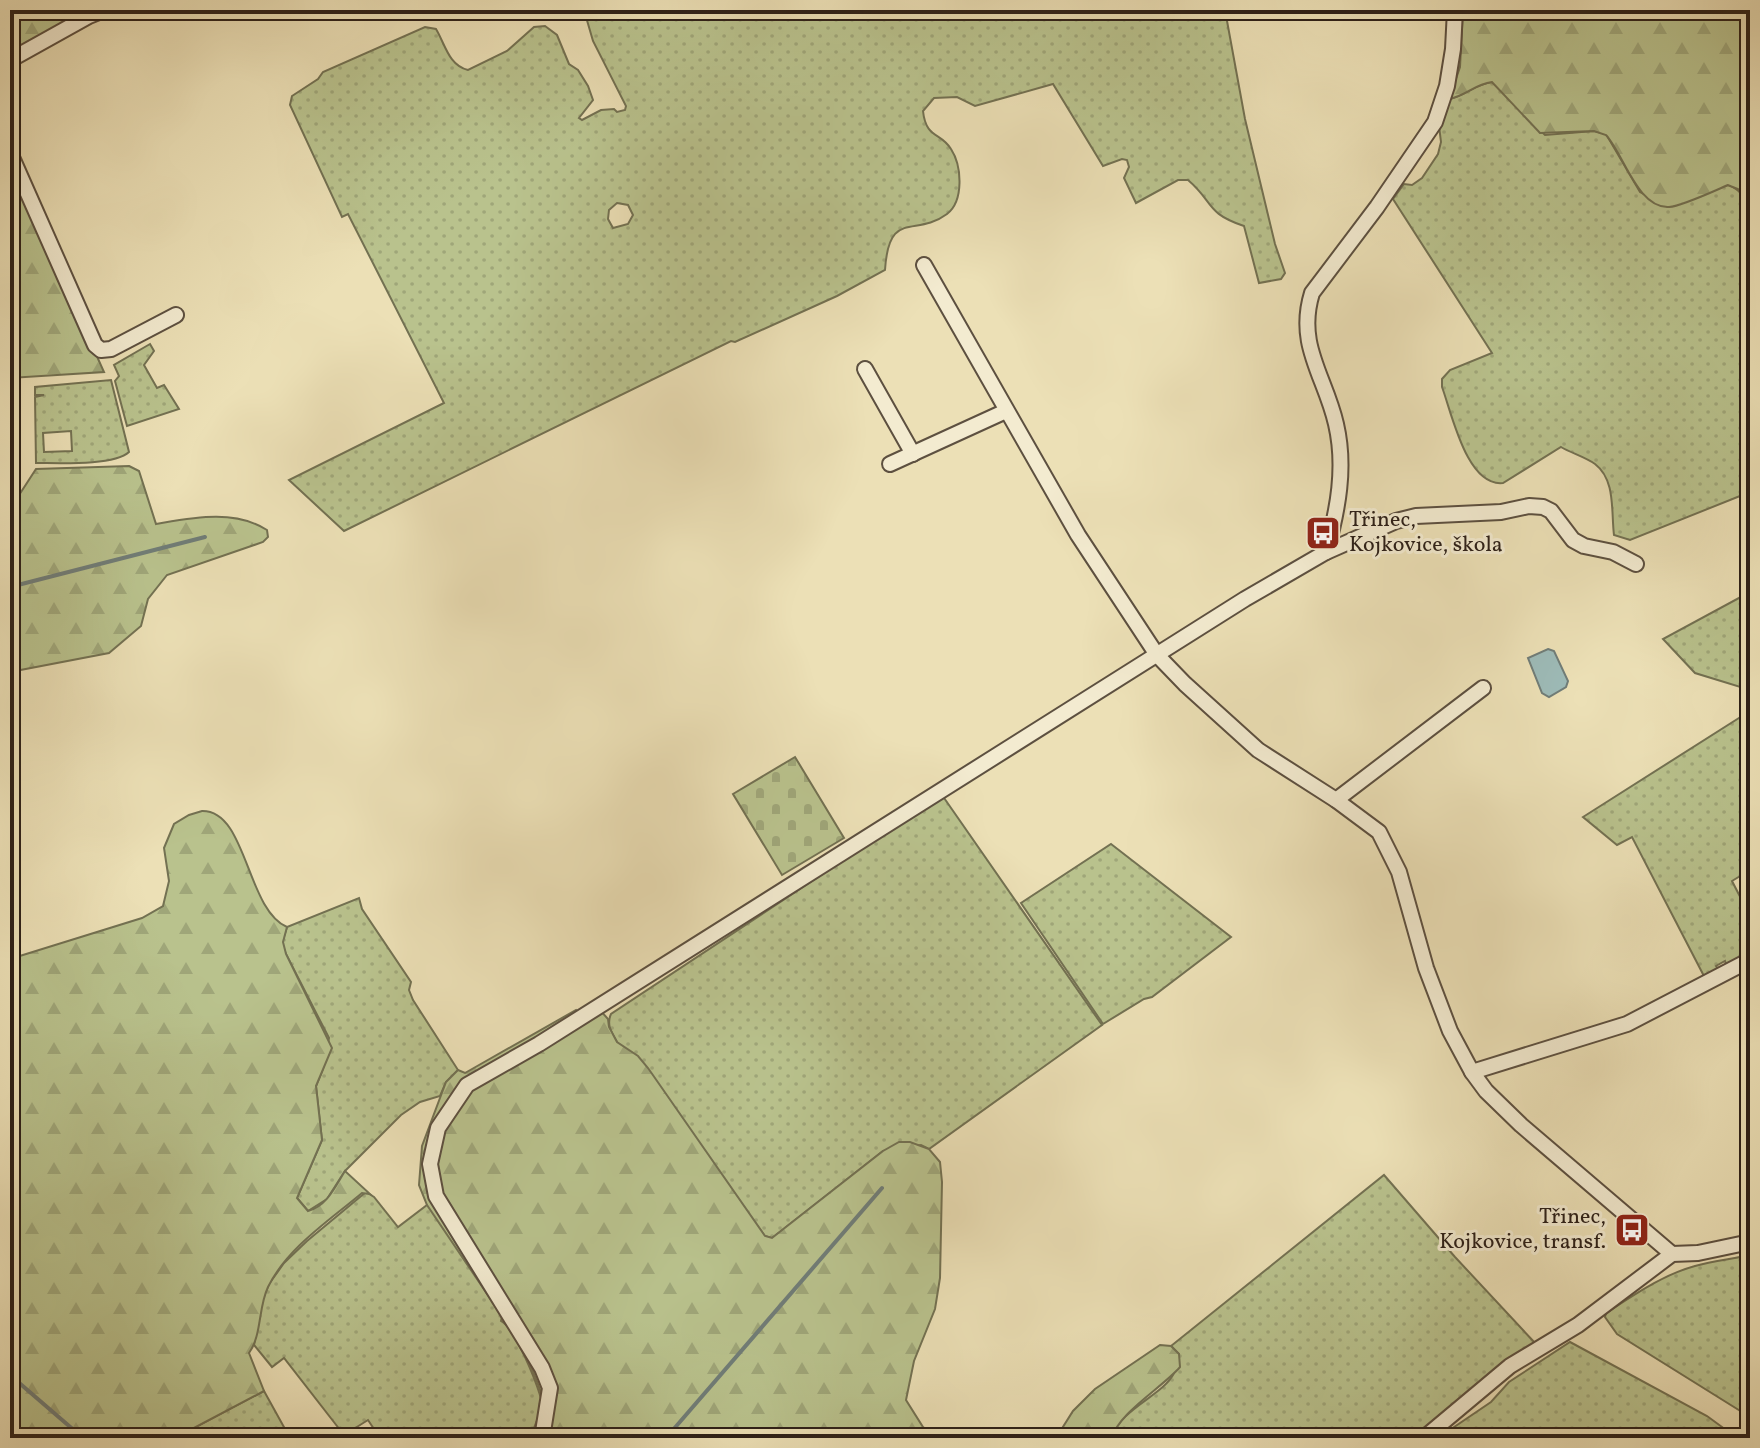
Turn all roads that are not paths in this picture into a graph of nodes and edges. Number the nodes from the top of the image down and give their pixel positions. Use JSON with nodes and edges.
{"nodes":[{"id":1,"x":104,"y":10,"type":"edge"},
{"id":2,"x":1455,"y":10,"type":"edge"},
{"id":3,"x":10,"y":60,"type":"edge"},
{"id":4,"x":10,"y":153,"type":"edge"},
{"id":5,"x":924,"y":265,"type":"dead end"},
{"id":6,"x":176,"y":315,"type":"dead end"},
{"id":7,"x":865,"y":369,"type":"dead end"},
{"id":8,"x":1006,"y":411,"type":"junction"},
{"id":9,"x":913,"y":454,"type":"junction"},
{"id":10,"x":890,"y":464,"type":"dead end"},
{"id":11,"x":1326,"y":552,"type":"junction"},
{"id":12,"x":1636,"y":564,"type":"dead end"},
{"id":13,"x":1157,"y":655,"type":"junction"},
{"id":14,"x":1483,"y":688,"type":"dead end"},
{"id":15,"x":1336,"y":800,"type":"junction"},
{"id":16,"x":1750,"y":960,"type":"edge"},
{"id":17,"x":1472,"y":1072,"type":"junction"},
{"id":18,"x":1750,"y":1242,"type":"edge"},
{"id":19,"x":1672,"y":1254,"type":"junction"},
{"id":20,"x":542,"y":1438,"type":"edge"},
{"id":21,"x":1424,"y":1438,"type":"edge"}],
"edges":[{"from":1,"to":3,"type":"street"},
{"from":2,"to":11,"type":"street"},
{"from":4,"to":6,"type":"street"},
{"from":5,"to":8,"type":"street"},
{"from":7,"to":9,"type":"street"},
{"from":8,"to":9,"type":"street"},
{"from":8,"to":13,"type":"street"},
{"from":9,"to":10,"type":"street"},
{"from":11,"to":12,"type":"street"},
{"from":11,"to":13,"type":"street"},
{"from":13,"to":15,"type":"street"},
{"from":13,"to":20,"type":"street"},
{"from":14,"to":15,"type":"street"},
{"from":15,"to":17,"type":"street"},
{"from":16,"to":17,"type":"street"},
{"from":17,"to":19,"type":"street"},
{"from":18,"to":19,"type":"street"},
{"from":19,"to":21,"type":"street"}]}
